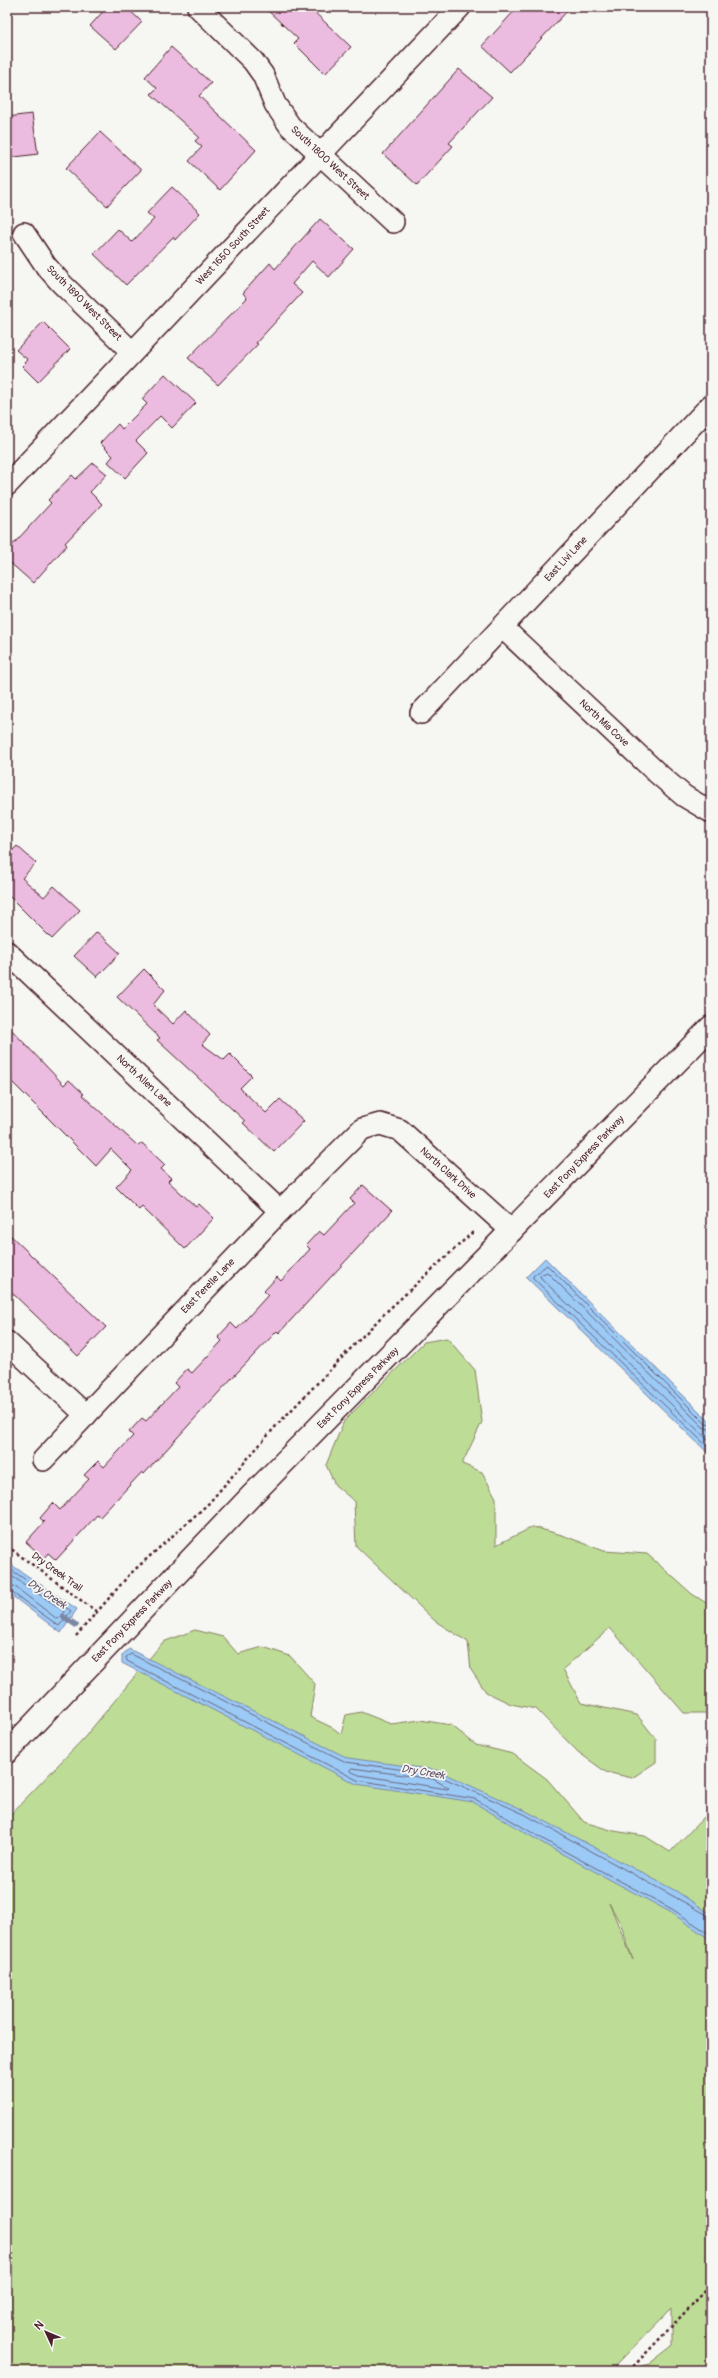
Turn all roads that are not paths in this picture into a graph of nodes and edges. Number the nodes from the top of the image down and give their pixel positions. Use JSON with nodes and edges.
{"nodes":[{"id":1,"x":198,"y":7,"type":"edge"},
{"id":2,"x":460,"y":7,"type":"edge"},
{"id":3,"x":320,"y":154,"type":"junction"},
{"id":4,"x":393,"y":222,"type":"dead end"},
{"id":5,"x":24,"y":233,"type":"dead end"},
{"id":6,"x":132,"y":352,"type":"junction"},
{"id":7,"x":711,"y":405,"type":"edge"},
{"id":8,"x":7,"y":485,"type":"edge"},
{"id":9,"x":502,"y":627,"type":"junction"},
{"id":10,"x":421,"y":713,"type":"dead end"},
{"id":11,"x":711,"y":812,"type":"edge"},
{"id":12,"x":7,"y":952,"type":"edge"},
{"id":13,"x":711,"y":1027,"type":"edge"},
{"id":14,"x":380,"y":1124,"type":"joint"},
{"id":15,"x":280,"y":1211,"type":"junction"},
{"id":16,"x":512,"y":1231,"type":"junction"},
{"id":17,"x":7,"y":1342,"type":"edge"},
{"id":18,"x":86,"y":1415,"type":"junction"},
{"id":19,"x":43,"y":1460,"type":"dead end"},
{"id":20,"x":7,"y":1752,"type":"edge"}],
"edges":[{"from":1,"to":3,"type":"street","name":"South 1800 West Street"},
{"from":2,"to":3,"type":"street","name":"West 1650 South Street"},
{"from":3,"to":4,"type":"street","name":"South 1800 West Street"},
{"from":3,"to":6,"type":"street","name":"West 1650 South Street"},
{"from":5,"to":6,"type":"street","name":"South 1890 West Street"},
{"from":6,"to":8,"type":"street","name":"West 1650 South Street"},
{"from":7,"to":9,"type":"street","name":"East Livi Lane"},
{"from":9,"to":10,"type":"street","name":"East Livi Lane"},
{"from":9,"to":11,"type":"street","name":"North Mia Cove"},
{"from":12,"to":15,"type":"street","name":"North Allen Lane"},
{"from":13,"to":16,"type":"street","name":"East Pony Express Parkway"},
{"from":14,"to":15,"type":"street","name":"East Perelle Lane"},
{"from":14,"to":16,"type":"street","name":"North Clark Drive"},
{"from":15,"to":18,"type":"street","name":"East Perelle Lane"},
{"from":16,"to":20,"type":"street","name":"East Pony Express Parkway"},
{"from":17,"to":18,"type":"street"},
{"from":18,"to":19,"type":"street","name":"East Perelle Lane"}]}
